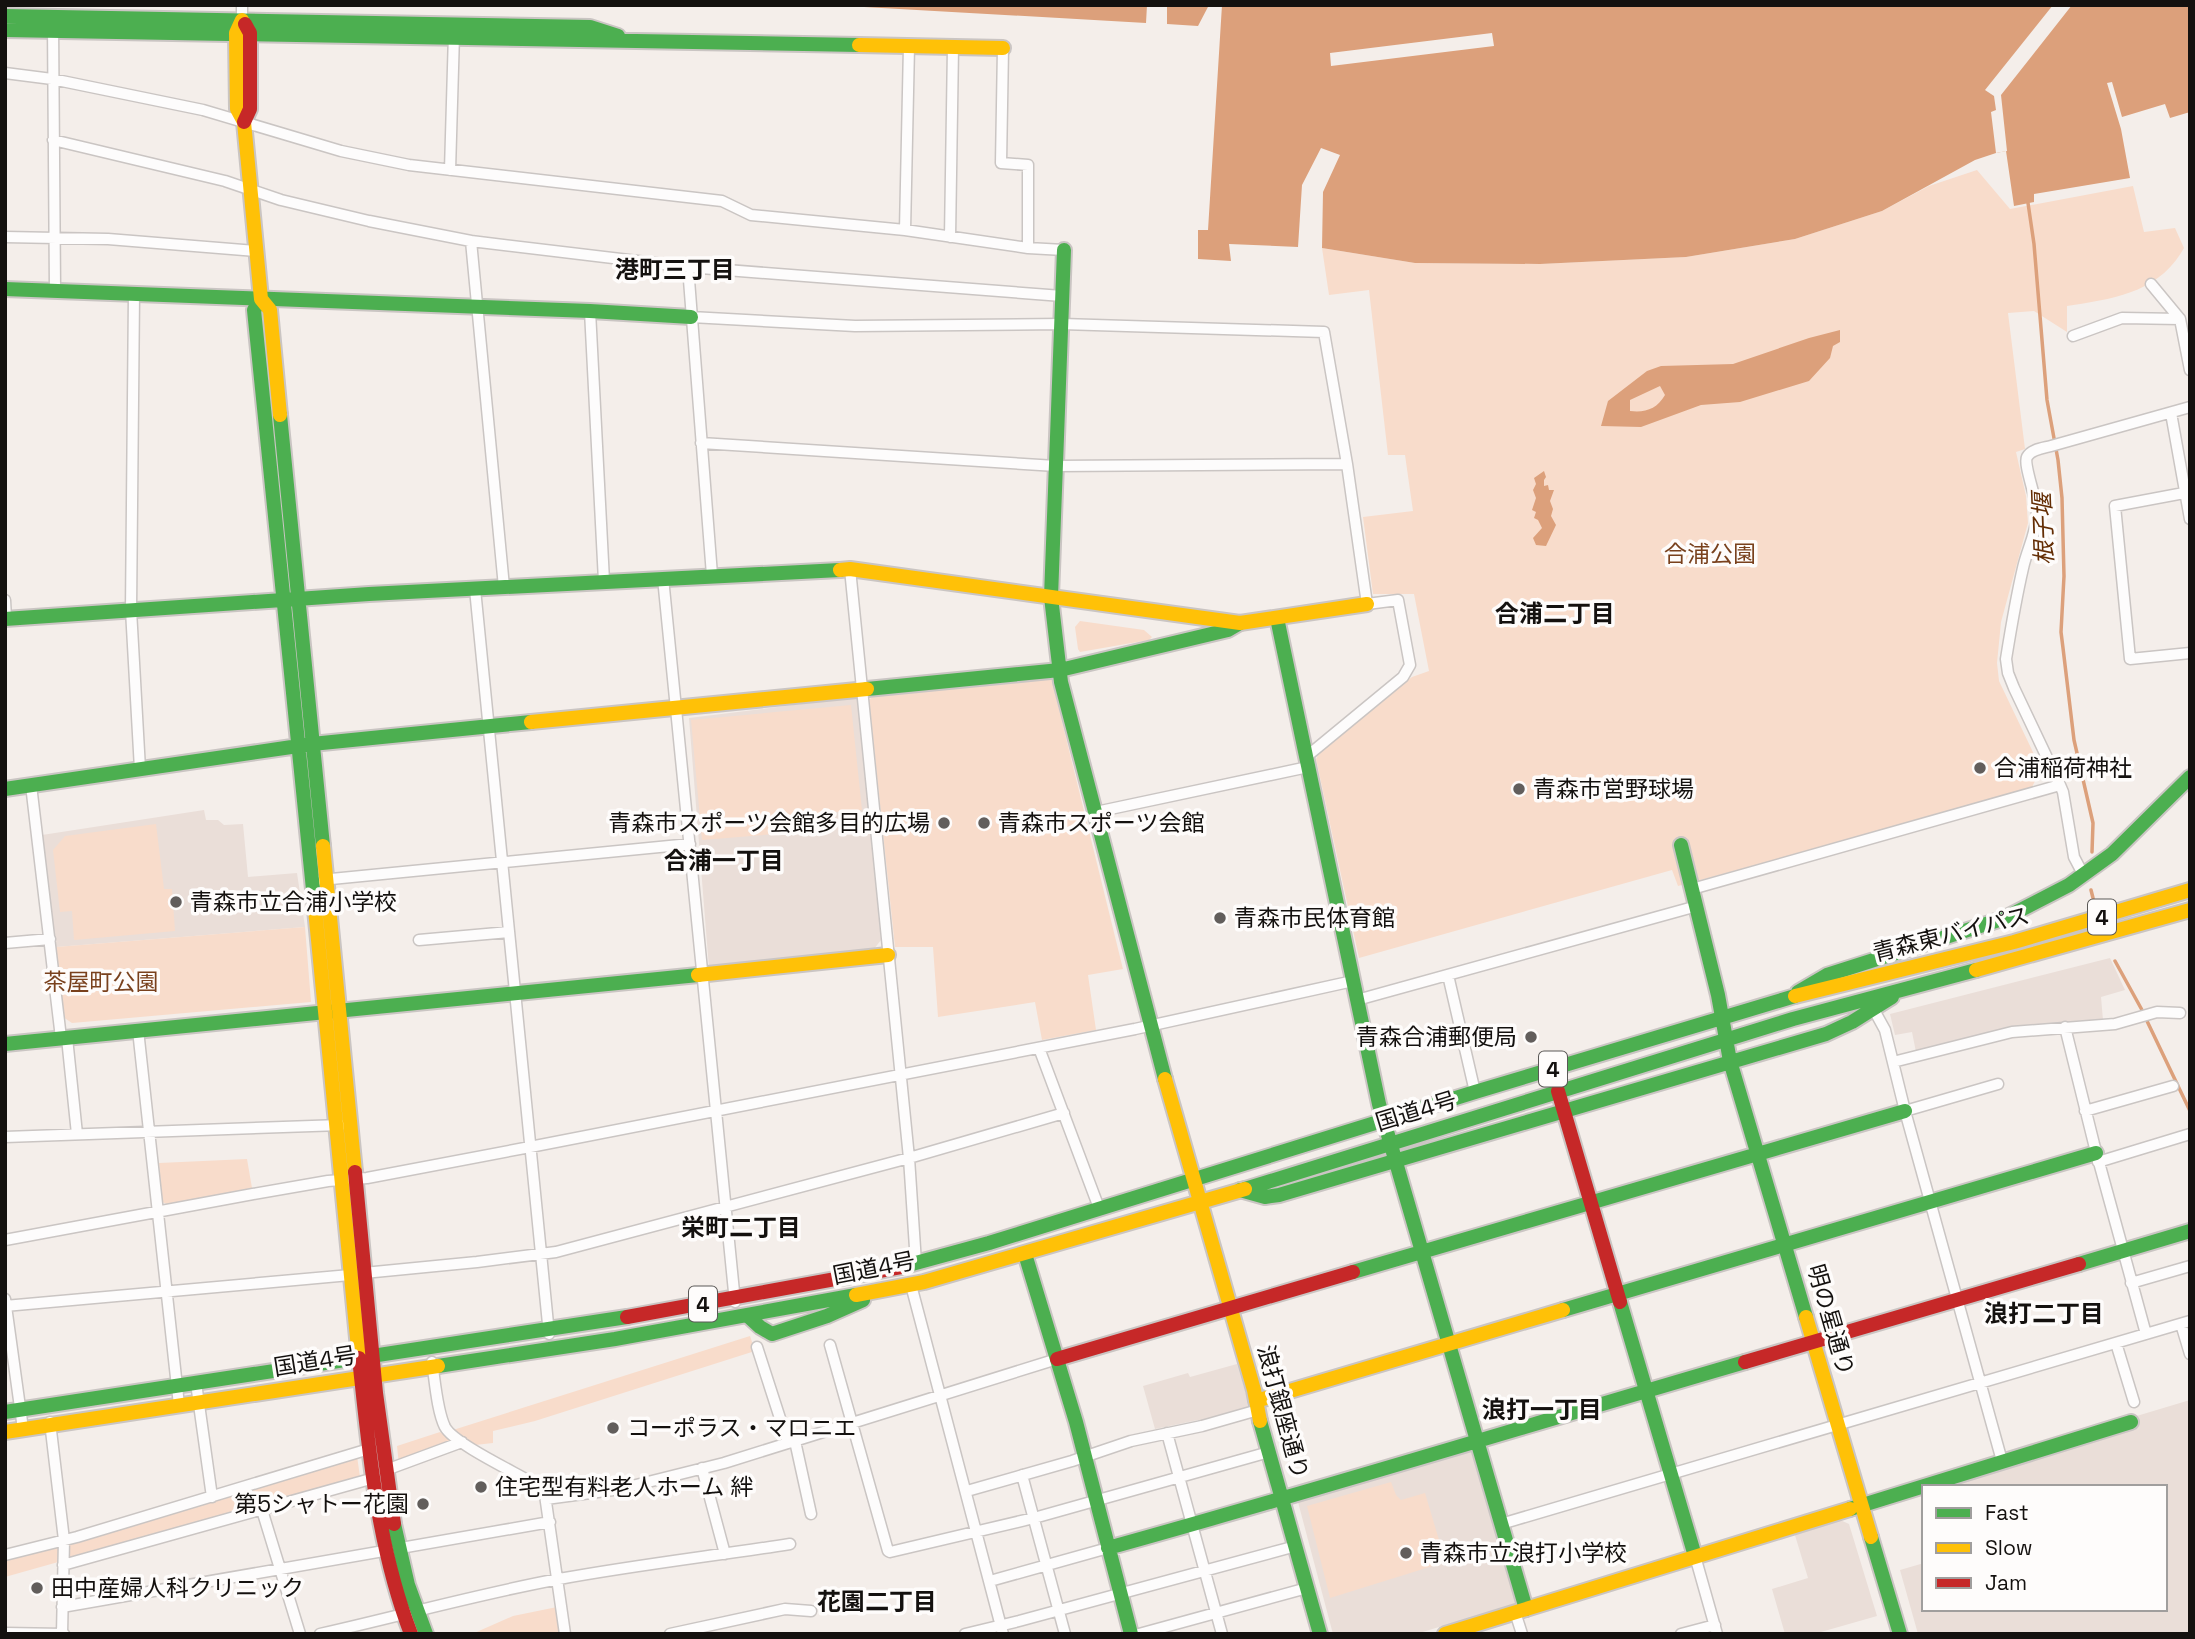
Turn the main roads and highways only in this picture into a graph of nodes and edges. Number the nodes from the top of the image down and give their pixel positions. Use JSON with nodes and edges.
{"nodes":[{"id":1,"x":5,"y":16,"type":"edge"},
{"id":2,"x":243,"y":23,"type":"edge"},
{"id":3,"x":53,"y":24,"type":"junction"},
{"id":4,"x":5,"y":30,"type":"edge"},
{"id":5,"x":1003,"y":48,"type":"road end"},
{"id":6,"x":1064,"y":250,"type":"road end"},
{"id":7,"x":5,"y":289,"type":"edge"},
{"id":8,"x":261,"y":299,"type":"junction"},
{"id":9,"x":691,"y":317,"type":"road end"},
{"id":10,"x":1051,"y":597,"type":"junction"},
{"id":11,"x":296,"y":598,"type":"junction"},
{"id":12,"x":281,"y":599,"type":"junction"},
{"id":13,"x":1367,"y":604,"type":"road end"},
{"id":14,"x":1276,"y":618,"type":"junction"},
{"id":15,"x":6,"y":619,"type":"edge"},
{"id":16,"x":1240,"y":624,"type":"junction"},
{"id":17,"x":1060,"y":670,"type":"junction"},
{"id":18,"x":305,"y":745,"type":"junction"},
{"id":19,"x":2190,"y":777,"type":"edge"},
{"id":20,"x":5,"y":789,"type":"edge"},
{"id":21,"x":1681,"y":845,"type":"dead end"},
{"id":22,"x":2190,"y":890,"type":"edge"},
{"id":23,"x":2190,"y":910,"type":"edge"},
{"id":24,"x":888,"y":955,"type":"road end"},
{"id":25,"x":1901,"y":990,"type":"junction"},
{"id":26,"x":1788,"y":998,"type":"junction"},
{"id":27,"x":331,"y":1012,"type":"junction"},
{"id":28,"x":1722,"y":1018,"type":"junction"},
{"id":29,"x":1726,"y":1039,"type":"junction"},
{"id":30,"x":5,"y":1044,"type":"edge"},
{"id":31,"x":1730,"y":1061,"type":"junction"},
{"id":32,"x":1558,"y":1091,"type":"junction"},
{"id":33,"x":1905,"y":1111,"type":"road end"},
{"id":34,"x":1564,"y":1112,"type":"junction"},
{"id":35,"x":1383,"y":1121,"type":"junction"},
{"id":36,"x":1389,"y":1143,"type":"junction"},
{"id":37,"x":1758,"y":1153,"type":"junction"},
{"id":38,"x":2097,"y":1158,"type":"road end"},
{"id":39,"x":1394,"y":1161,"type":"junction"},
{"id":40,"x":1192,"y":1180,"type":"junction"},
{"id":41,"x":1240,"y":1190,"type":"junction"},
{"id":42,"x":1199,"y":1202,"type":"junction"},
{"id":43,"x":1590,"y":1203,"type":"junction"},
{"id":44,"x":2190,"y":1231,"type":"edge"},
{"id":45,"x":1785,"y":1245,"type":"junction"},
{"id":46,"x":1421,"y":1253,"type":"junction"},
{"id":47,"x":1025,"y":1254,"type":"junction"},
{"id":48,"x":881,"y":1290,"type":"junction"},
{"id":49,"x":1617,"y":1294,"type":"junction"},
{"id":50,"x":1231,"y":1308,"type":"junction"},
{"id":51,"x":741,"y":1316,"type":"junction"},
{"id":52,"x":1814,"y":1342,"type":"junction"},
{"id":53,"x":1449,"y":1344,"type":"junction"},
{"id":54,"x":365,"y":1358,"type":"junction"},
{"id":55,"x":1057,"y":1359,"type":"junction"},
{"id":56,"x":367,"y":1376,"type":"junction"},
{"id":57,"x":1646,"y":1391,"type":"junction"},
{"id":58,"x":1257,"y":1406,"type":"junction"},
{"id":59,"x":13,"y":1411,"type":"edge"},
{"id":60,"x":2131,"y":1422,"type":"dead end"},
{"id":61,"x":5,"y":1432,"type":"edge"},
{"id":62,"x":1476,"y":1440,"type":"junction"},
{"id":63,"x":1926,"y":1485,"type":"edge"},
{"id":64,"x":1922,"y":1486,"type":"edge"},
{"id":65,"x":1283,"y":1499,"type":"junction"},
{"id":66,"x":1862,"y":1505,"type":"junction"},
{"id":67,"x":1108,"y":1548,"type":"junction"},
{"id":68,"x":392,"y":1549,"type":"junction"},
{"id":69,"x":1695,"y":1556,"type":"junction"},
{"id":70,"x":1521,"y":1611,"type":"junction"},
{"id":71,"x":410,"y":1613,"type":"junction"},
{"id":72,"x":1315,"y":1633,"type":"edge"},
{"id":73,"x":411,"y":1634,"type":"edge"},
{"id":74,"x":426,"y":1634,"type":"edge"},
{"id":75,"x":1131,"y":1634,"type":"edge"},
{"id":76,"x":1445,"y":1634,"type":"edge"},
{"id":77,"x":1900,"y":1634,"type":"edge"}],
"edges":[{"from":1,"to":3,"type":"main road"},
{"from":2,"to":3,"type":"main road"},
{"from":2,"to":5,"type":"main road"},
{"from":2,"to":8,"type":"main road"},
{"from":3,"to":4,"type":"main road"},
{"from":6,"to":10,"type":"main road","name":"浪打銀座通り"},
{"from":7,"to":8,"type":"main road"},
{"from":8,"to":9,"type":"main road"},
{"from":8,"to":11,"type":"main road"},
{"from":8,"to":12,"type":"main road"},
{"from":10,"to":11,"type":"main road"},
{"from":10,"to":16,"type":"main road"},
{"from":10,"to":17,"type":"main road","name":"浪打銀座通り"},
{"from":11,"to":12,"type":"main road"},
{"from":11,"to":18,"type":"main road"},
{"from":12,"to":15,"type":"main road"},
{"from":12,"to":18,"type":"main road"},
{"from":13,"to":14,"type":"main road"},
{"from":14,"to":16,"type":"main road"},
{"from":14,"to":35,"type":"main road"},
{"from":16,"to":17,"type":"main road"},
{"from":17,"to":18,"type":"main road"},
{"from":17,"to":40,"type":"main road","name":"浪打銀座通り"},
{"from":18,"to":20,"type":"main road"},
{"from":18,"to":27,"type":"main road"},
{"from":19,"to":26,"type":"main road"},
{"from":21,"to":28,"type":"main road","name":"明の星通り"},
{"from":22,"to":26,"type":"main road","name":"青森東バイパス","number":"4"},
{"from":23,"to":25,"type":"main road","name":"青森東バイパス","number":"4"},
{"from":24,"to":27,"type":"main road"},
{"from":25,"to":29,"type":"main road","name":"青森東バイパス","number":"4"},
{"from":25,"to":31,"type":"main road"},
{"from":26,"to":28,"type":"main road","name":"青森東バイパス","number":"4"},
{"from":27,"to":30,"type":"main road"},
{"from":27,"to":54,"type":"main road"},
{"from":28,"to":29,"type":"main road","name":"明の星通り"},
{"from":28,"to":35,"type":"main road","name":"国道4号","number":"4"},
{"from":29,"to":31,"type":"main road","name":"明の星通り"},
{"from":29,"to":32,"type":"main road","name":"国道4号","number":"4"},
{"from":31,"to":34,"type":"main road"},
{"from":31,"to":37,"type":"main road","name":"明の星通り"},
{"from":32,"to":34,"type":"main road"},
{"from":32,"to":36,"type":"main road","name":"国道4号","number":"4"},
{"from":33,"to":37,"type":"main road"},
{"from":34,"to":39,"type":"main road"},
{"from":34,"to":43,"type":"main road"},
{"from":35,"to":36,"type":"main road"},
{"from":35,"to":40,"type":"main road","name":"国道4号","number":"4"},
{"from":36,"to":39,"type":"main road"},
{"from":36,"to":41,"type":"main road","name":"国道4号","number":"4"},
{"from":37,"to":43,"type":"main road"},
{"from":37,"to":45,"type":"main road","name":"明の星通り"},
{"from":38,"to":45,"type":"main road"},
{"from":39,"to":41,"type":"main road"},
{"from":39,"to":46,"type":"main road"},
{"from":40,"to":42,"type":"main road","name":"浪打銀座通り"},
{"from":40,"to":54,"type":"main road","name":"国道4号","number":"4"},
{"from":41,"to":42,"type":"main road","name":"国道4号","number":"4"},
{"from":42,"to":47,"type":"main road","name":"国道4号","number":"4"},
{"from":42,"to":50,"type":"main road","name":"浪打銀座通り"},
{"from":43,"to":46,"type":"main road"},
{"from":43,"to":49,"type":"main road"},
{"from":44,"to":52,"type":"main road"},
{"from":45,"to":49,"type":"main road"},
{"from":45,"to":52,"type":"main road","name":"明の星通り"},
{"from":46,"to":50,"type":"main road"},
{"from":46,"to":53,"type":"main road"},
{"from":47,"to":48,"type":"main road","name":"国道4号","number":"4"},
{"from":47,"to":55,"type":"main road"},
{"from":48,"to":51,"type":"main road","name":"国道4号","number":"4"},
{"from":48,"to":51,"type":"main road"},
{"from":49,"to":53,"type":"main road"},
{"from":49,"to":57,"type":"main road"},
{"from":50,"to":55,"type":"main road"},
{"from":50,"to":58,"type":"main road","name":"浪打銀座通り"},
{"from":51,"to":56,"type":"main road","name":"国道4号","number":"4"},
{"from":52,"to":57,"type":"main road"},
{"from":52,"to":66,"type":"main road","name":"明の星通り"},
{"from":53,"to":58,"type":"main road"},
{"from":53,"to":62,"type":"main road"},
{"from":54,"to":56,"type":"main road"},
{"from":54,"to":59,"type":"main road","name":"国道4号","number":"4"},
{"from":55,"to":67,"type":"main road"},
{"from":56,"to":61,"type":"main road","name":"国道4号","number":"4"},
{"from":56,"to":68,"type":"main road"},
{"from":56,"to":68,"type":"main road"},
{"from":57,"to":62,"type":"main road"},
{"from":57,"to":69,"type":"main road"},
{"from":58,"to":65,"type":"main road","name":"浪打銀座通り"},
{"from":60,"to":63,"type":"main road"},
{"from":62,"to":65,"type":"main road"},
{"from":62,"to":70,"type":"main road"},
{"from":64,"to":66,"type":"main road"},
{"from":65,"to":67,"type":"main road"},
{"from":65,"to":72,"type":"main road","name":"浪打銀座通り"},
{"from":66,"to":69,"type":"main road"},
{"from":66,"to":77,"type":"main road","name":"明の星通り"},
{"from":67,"to":75,"type":"main road"},
{"from":68,"to":71,"type":"main road"},
{"from":69,"to":70,"type":"main road"},
{"from":70,"to":76,"type":"main road"},
{"from":71,"to":73,"type":"main road"},
{"from":71,"to":74,"type":"main road"}]}
